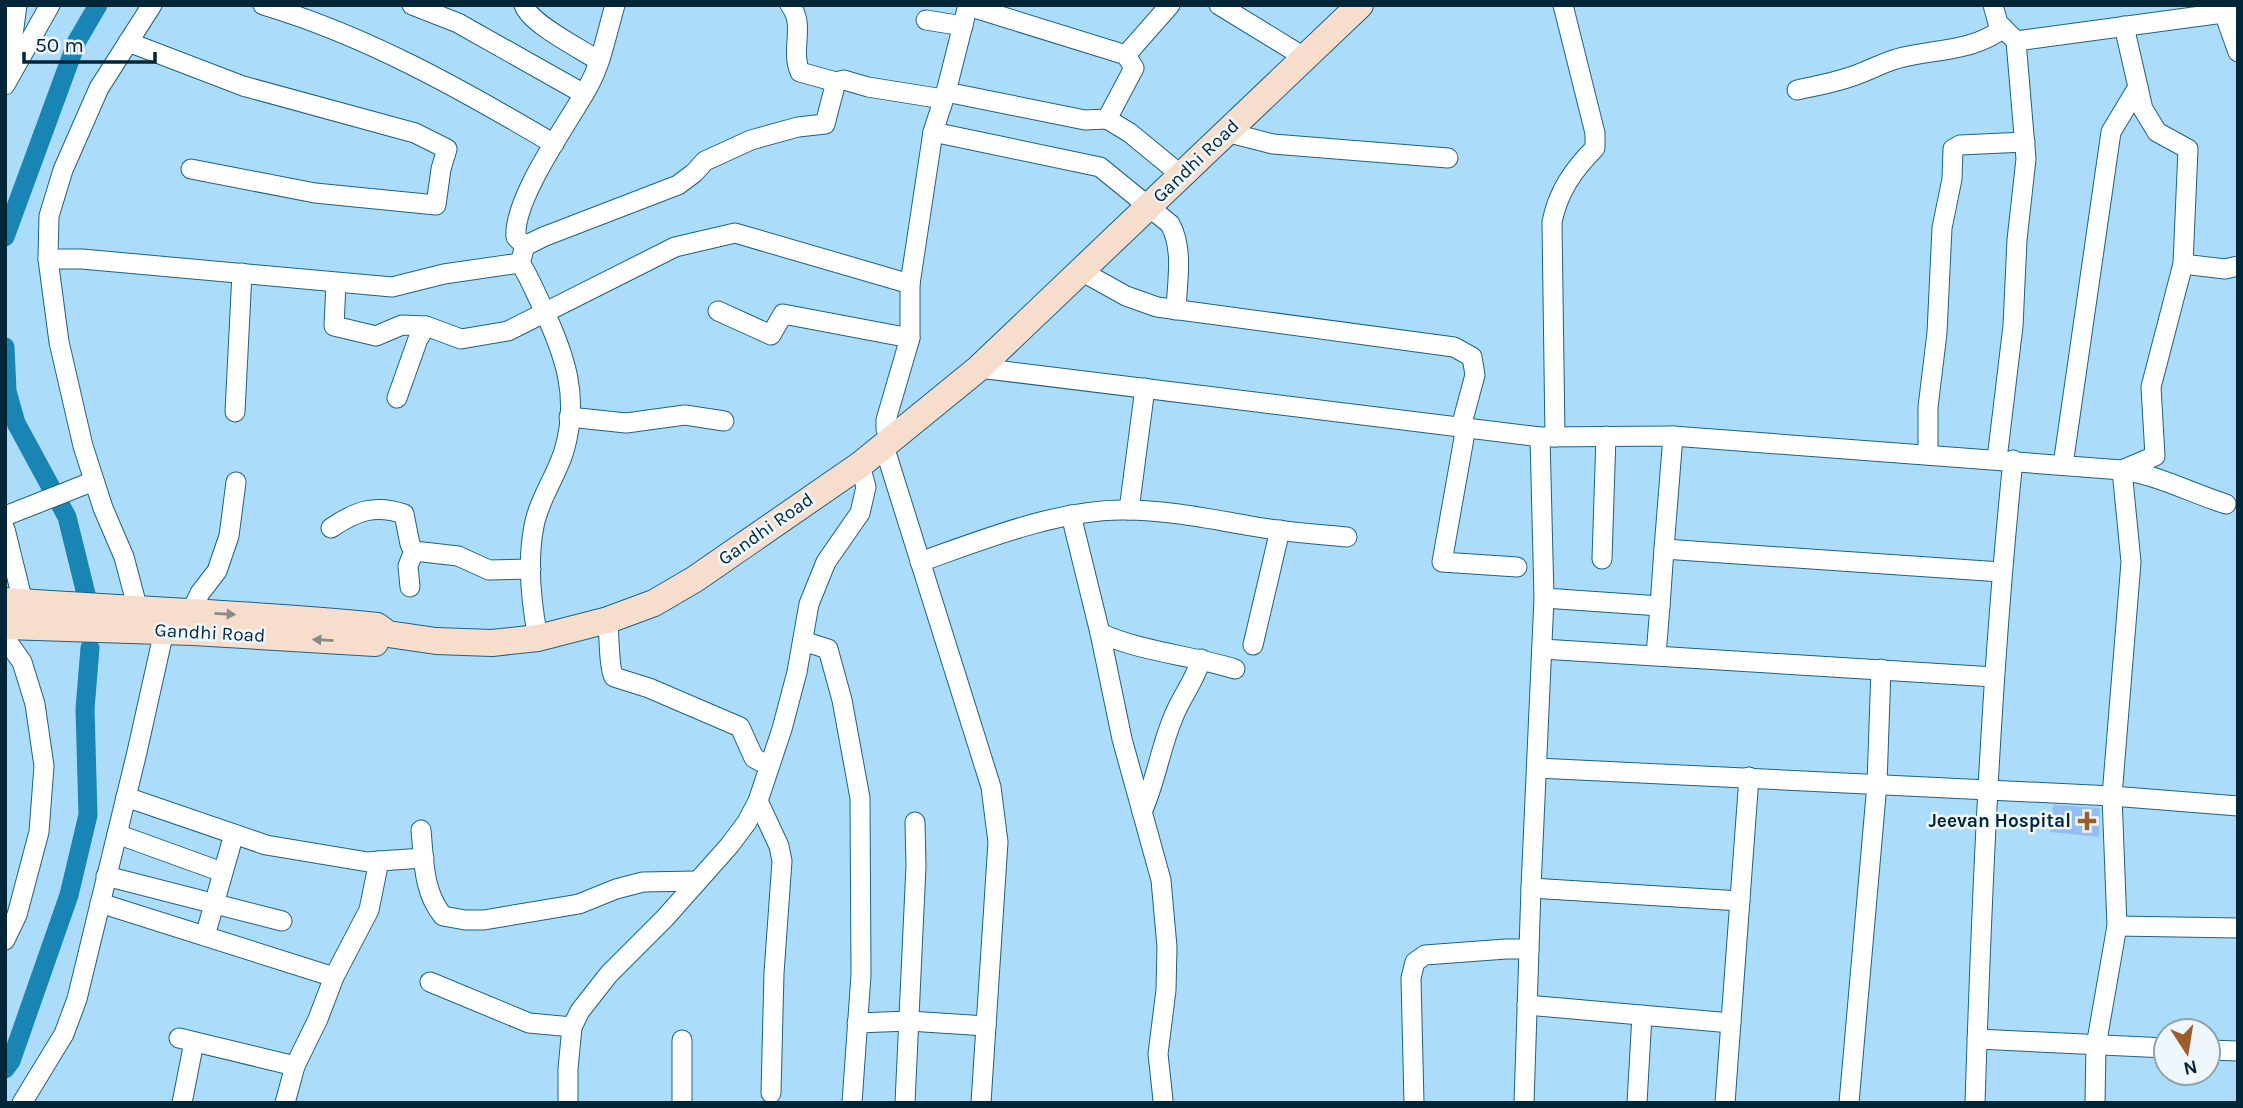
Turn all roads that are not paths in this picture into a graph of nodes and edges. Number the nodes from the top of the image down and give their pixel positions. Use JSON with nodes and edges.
{"nodes":[{"id":1,"x":18,"y":5,"type":"edge"},
{"id":2,"x":50,"y":5,"type":"edge"},
{"id":3,"x":152,"y":5,"type":"edge"},
{"id":4,"x":263,"y":5,"type":"edge"},
{"id":5,"x":412,"y":5,"type":"edge"},
{"id":6,"x":524,"y":5,"type":"edge"},
{"id":7,"x":615,"y":5,"type":"edge"},
{"id":8,"x":790,"y":5,"type":"edge"},
{"id":9,"x":1170,"y":5,"type":"edge"},
{"id":10,"x":1219,"y":5,"type":"edge"},
{"id":11,"x":1360,"y":5,"type":"edge"},
{"id":12,"x":1563,"y":5,"type":"edge"},
{"id":13,"x":1993,"y":5,"type":"edge"},
{"id":14,"x":968,"y":6,"type":"edge"},
{"id":15,"x":2221,"y":11,"type":"edge"},
{"id":16,"x":926,"y":19,"type":"dead end"},
{"id":17,"x":963,"y":26,"type":"junction"},
{"id":18,"x":2124,"y":26,"type":"junction"},
{"id":19,"x":2010,"y":34,"type":"junction"},
{"id":20,"x":128,"y":43,"type":"junction"},
{"id":21,"x":2238,"y":52,"type":"edge"},
{"id":22,"x":1126,"y":55,"type":"junction"},
{"id":23,"x":1304,"y":57,"type":"junction"},
{"id":24,"x":599,"y":61,"type":"junction"},
{"id":25,"x":6,"y":82,"type":"edge"},
{"id":26,"x":836,"y":82,"type":"junction"},
{"id":27,"x":2138,"y":87,"type":"junction"},
{"id":28,"x":1797,"y":89,"type":"dead end"},
{"id":29,"x":584,"y":94,"type":"junction"},
{"id":30,"x":945,"y":95,"type":"junction"},
{"id":31,"x":1107,"y":119,"type":"junction"},
{"id":32,"x":933,"y":132,"type":"junction"},
{"id":33,"x":1226,"y":132,"type":"junction"},
{"id":34,"x":2025,"y":142,"type":"junction"},
{"id":35,"x":554,"y":144,"type":"junction"},
{"id":36,"x":1448,"y":158,"type":"dead end"},
{"id":37,"x":191,"y":169,"type":"dead end"},
{"id":38,"x":1181,"y":175,"type":"junction"},
{"id":39,"x":1148,"y":207,"type":"junction"},
{"id":40,"x":522,"y":255,"type":"junction"},
{"id":41,"x":48,"y":259,"type":"junction"},
{"id":42,"x":2183,"y":264,"type":"junction"},
{"id":43,"x":2238,"y":265,"type":"edge"},
{"id":44,"x":1081,"y":271,"type":"junction"},
{"id":45,"x":242,"y":273,"type":"junction"},
{"id":46,"x":336,"y":283,"type":"junction"},
{"id":47,"x":910,"y":284,"type":"junction"},
{"id":48,"x":1176,"y":310,"type":"junction"},
{"id":49,"x":544,"y":311,"type":"junction"},
{"id":50,"x":718,"y":312,"type":"dead end"},
{"id":51,"x":426,"y":326,"type":"junction"},
{"id":52,"x":911,"y":338,"type":"junction"},
{"id":53,"x":979,"y":368,"type":"junction"},
{"id":54,"x":1145,"y":388,"type":"junction"},
{"id":55,"x":397,"y":398,"type":"dead end"},
{"id":56,"x":235,"y":412,"type":"dead end"},
{"id":57,"x":569,"y":416,"type":"junction"},
{"id":58,"x":724,"y":421,"type":"dead end"},
{"id":59,"x":1463,"y":427,"type":"junction"},
{"id":60,"x":1606,"y":436,"type":"junction"},
{"id":61,"x":1673,"y":436,"type":"junction"},
{"id":62,"x":1548,"y":437,"type":"junction"},
{"id":63,"x":887,"y":443,"type":"junction"},
{"id":64,"x":1928,"y":455,"type":"junction"},
{"id":65,"x":2005,"y":460,"type":"junction"},
{"id":66,"x":860,"y":465,"type":"junction"},
{"id":67,"x":2063,"y":465,"type":"junction"},
{"id":68,"x":2122,"y":470,"type":"junction"},
{"id":69,"x":94,"y":481,"type":"junction"},
{"id":70,"x":236,"y":482,"type":"dead end"},
{"id":71,"x":2226,"y":504,"type":"dead end"},
{"id":72,"x":1129,"y":510,"type":"junction"},
{"id":73,"x":1070,"y":515,"type":"junction"},
{"id":74,"x":5,"y":516,"type":"edge"},
{"id":75,"x":331,"y":528,"type":"dead end"},
{"id":76,"x":5,"y":529,"type":"edge"},
{"id":77,"x":1280,"y":530,"type":"junction"},
{"id":78,"x":1346,"y":537,"type":"dead end"},
{"id":79,"x":1664,"y":549,"type":"junction"},
{"id":80,"x":414,"y":551,"type":"junction"},
{"id":81,"x":1602,"y":559,"type":"dead end"},
{"id":82,"x":920,"y":562,"type":"junction"},
{"id":83,"x":1517,"y":567,"type":"dead end"},
{"id":84,"x":531,"y":569,"type":"junction"},
{"id":85,"x":2001,"y":572,"type":"junction"},
{"id":86,"x":410,"y":587,"type":"dead end"},
{"id":87,"x":1544,"y":598,"type":"junction"},
{"id":88,"x":14,"y":601,"type":"edge"},
{"id":89,"x":1660,"y":606,"type":"junction"},
{"id":90,"x":138,"y":610,"type":"junction"},
{"id":91,"x":191,"y":612,"type":"junction"},
{"id":92,"x":64,"y":616,"type":"junction"},
{"id":93,"x":106,"y":619,"type":"junction"},
{"id":94,"x":608,"y":620,"type":"junction"},
{"id":95,"x":5,"y":626,"type":"edge"},
{"id":96,"x":164,"y":631,"type":"junction"},
{"id":97,"x":1100,"y":633,"type":"junction"},
{"id":98,"x":388,"y":634,"type":"junction"},
{"id":99,"x":5,"y":638,"type":"edge"},
{"id":100,"x":538,"y":638,"type":"junction"},
{"id":101,"x":803,"y":641,"type":"junction"},
{"id":102,"x":1253,"y":645,"type":"dead end"},
{"id":103,"x":1542,"y":649,"type":"junction"},
{"id":104,"x":1656,"y":655,"type":"junction"},
{"id":105,"x":1202,"y":659,"type":"junction"},
{"id":106,"x":1234,"y":669,"type":"dead end"},
{"id":107,"x":1881,"y":669,"type":"junction"},
{"id":108,"x":1994,"y":677,"type":"junction"},
{"id":109,"x":769,"y":766,"type":"junction"},
{"id":110,"x":1537,"y":768,"type":"junction"},
{"id":111,"x":1749,"y":778,"type":"junction"},
{"id":112,"x":1877,"y":784,"type":"junction"},
{"id":113,"x":1986,"y":790,"type":"junction"},
{"id":114,"x":2112,"y":796,"type":"junction"},
{"id":115,"x":126,"y":797,"type":"junction"},
{"id":116,"x":758,"y":801,"type":"junction"},
{"id":117,"x":2238,"y":806,"type":"edge"},
{"id":118,"x":1142,"y":812,"type":"junction"},
{"id":119,"x":915,"y":822,"type":"dead end"},
{"id":120,"x":421,"y":830,"type":"dead end"},
{"id":121,"x":117,"y":834,"type":"junction"},
{"id":122,"x":234,"y":834,"type":"junction"},
{"id":123,"x":424,"y":858,"type":"junction"},
{"id":124,"x":379,"y":861,"type":"junction"},
{"id":125,"x":222,"y":872,"type":"junction"},
{"id":126,"x":106,"y":876,"type":"junction"},
{"id":127,"x":697,"y":881,"type":"junction"},
{"id":128,"x":1531,"y":888,"type":"junction"},
{"id":129,"x":1740,"y":901,"type":"junction"},
{"id":130,"x":100,"y":903,"type":"junction"},
{"id":131,"x":214,"y":904,"type":"junction"},
{"id":132,"x":282,"y":921,"type":"dead end"},
{"id":133,"x":2117,"y":926,"type":"junction"},
{"id":134,"x":2238,"y":928,"type":"edge"},
{"id":135,"x":205,"y":936,"type":"junction"},
{"id":136,"x":5,"y":940,"type":"edge"},
{"id":137,"x":1529,"y":950,"type":"junction"},
{"id":138,"x":334,"y":977,"type":"junction"},
{"id":139,"x":430,"y":982,"type":"dead end"},
{"id":140,"x":1527,"y":1005,"type":"junction"},
{"id":141,"x":1642,"y":1015,"type":"junction"},
{"id":142,"x":909,"y":1021,"type":"junction"},
{"id":143,"x":857,"y":1023,"type":"junction"},
{"id":144,"x":1731,"y":1023,"type":"junction"},
{"id":145,"x":986,"y":1026,"type":"junction"},
{"id":146,"x":572,"y":1027,"type":"junction"},
{"id":147,"x":682,"y":1040,"type":"dead end"},
{"id":148,"x":1977,"y":1040,"type":"junction"},
{"id":149,"x":2095,"y":1046,"type":"junction"},
{"id":150,"x":2152,"y":1048,"type":"edge"},
{"id":151,"x":295,"y":1066,"type":"junction"},
{"id":152,"x":771,"y":1093,"type":"dead end"},
{"id":153,"x":1163,"y":1100,"type":"dead end"},
{"id":154,"x":22,"y":1103,"type":"edge"},
{"id":155,"x":182,"y":1103,"type":"edge"},
{"id":156,"x":285,"y":1103,"type":"edge"},
{"id":157,"x":568,"y":1103,"type":"edge"},
{"id":158,"x":682,"y":1103,"type":"edge"},
{"id":159,"x":852,"y":1103,"type":"edge"},
{"id":160,"x":905,"y":1103,"type":"edge"},
{"id":161,"x":981,"y":1103,"type":"edge"},
{"id":162,"x":1413,"y":1103,"type":"edge"},
{"id":163,"x":1524,"y":1103,"type":"edge"},
{"id":164,"x":1637,"y":1103,"type":"edge"},
{"id":165,"x":1725,"y":1103,"type":"edge"},
{"id":166,"x":1849,"y":1103,"type":"edge"},
{"id":167,"x":1975,"y":1103,"type":"edge"},
{"id":168,"x":2095,"y":1103,"type":"edge"}],
"edges":[{"from":1,"to":25,"type":"street"},
{"from":2,"to":25,"type":"street"},
{"from":3,"to":20,"type":"street"},
{"from":4,"to":35,"type":"street"},
{"from":5,"to":29,"type":"street"},
{"from":6,"to":24,"type":"street"},
{"from":7,"to":24,"type":"street"},
{"from":8,"to":26,"type":"street"},
{"from":9,"to":22,"type":"street"},
{"from":10,"to":23,"type":"street"},
{"from":11,"to":23,"type":"main road","name":"Gandhi Road"},
{"from":12,"to":62,"type":"street"},
{"from":13,"to":19,"type":"street"},
{"from":14,"to":17,"type":"street"},
{"from":14,"to":22,"type":"street"},
{"from":15,"to":18,"type":"street"},
{"from":15,"to":21,"type":"street"},
{"from":16,"to":17,"type":"street"},
{"from":17,"to":30,"type":"street"},
{"from":18,"to":19,"type":"street"},
{"from":18,"to":27,"type":"street"},
{"from":19,"to":28,"type":"street"},
{"from":19,"to":34,"type":"street"},
{"from":20,"to":37,"type":"street"},
{"from":20,"to":41,"type":"street"},
{"from":22,"to":31,"type":"street"},
{"from":23,"to":33,"type":"main road","name":"Gandhi Road"},
{"from":24,"to":29,"type":"street"},
{"from":26,"to":30,"type":"street"},
{"from":26,"to":40,"type":"street"},
{"from":27,"to":42,"type":"street"},
{"from":27,"to":67,"type":"street"},
{"from":29,"to":35,"type":"street"},
{"from":30,"to":31,"type":"street"},
{"from":30,"to":32,"type":"street"},
{"from":31,"to":38,"type":"street"},
{"from":32,"to":39,"type":"street"},
{"from":32,"to":47,"type":"street"},
{"from":33,"to":36,"type":"street"},
{"from":33,"to":38,"type":"main road","name":"Gandhi Road"},
{"from":34,"to":64,"type":"street"},
{"from":34,"to":65,"type":"street"},
{"from":35,"to":40,"type":"street"},
{"from":38,"to":39,"type":"main road","name":"Gandhi Road"},
{"from":39,"to":44,"type":"main road","name":"Gandhi Road"},
{"from":39,"to":48,"type":"street"},
{"from":40,"to":46,"type":"street"},
{"from":40,"to":49,"type":"street"},
{"from":41,"to":45,"type":"street"},
{"from":41,"to":69,"type":"street"},
{"from":42,"to":43,"type":"street"},
{"from":42,"to":68,"type":"street"},
{"from":44,"to":48,"type":"street"},
{"from":44,"to":53,"type":"main road","name":"Gandhi Road"},
{"from":45,"to":46,"type":"street"},
{"from":45,"to":56,"type":"street"},
{"from":46,"to":51,"type":"street"},
{"from":47,"to":49,"type":"street"},
{"from":47,"to":52,"type":"street"},
{"from":48,"to":59,"type":"street"},
{"from":49,"to":51,"type":"street"},
{"from":49,"to":57,"type":"street"},
{"from":50,"to":52,"type":"street"},
{"from":51,"to":55,"type":"street"},
{"from":52,"to":63,"type":"street"},
{"from":53,"to":54,"type":"street"},
{"from":53,"to":63,"type":"main road","name":"Gandhi Road"},
{"from":54,"to":59,"type":"street"},
{"from":54,"to":72,"type":"street"},
{"from":57,"to":58,"type":"street"},
{"from":57,"to":84,"type":"street"},
{"from":59,"to":62,"type":"street"},
{"from":59,"to":83,"type":"street"},
{"from":60,"to":61,"type":"street"},
{"from":60,"to":62,"type":"street"},
{"from":60,"to":81,"type":"street"},
{"from":61,"to":64,"type":"street"},
{"from":61,"to":79,"type":"street"},
{"from":62,"to":87,"type":"street"},
{"from":63,"to":66,"type":"main road","name":"Gandhi Road"},
{"from":63,"to":82,"type":"street"},
{"from":64,"to":65,"type":"street"},
{"from":65,"to":67,"type":"street"},
{"from":65,"to":85,"type":"street"},
{"from":66,"to":94,"type":"main road","name":"Gandhi Road"},
{"from":66,"to":101,"type":"street"},
{"from":67,"to":68,"type":"street"},
{"from":68,"to":71,"type":"street"},
{"from":68,"to":114,"type":"street"},
{"from":69,"to":74,"type":"street"},
{"from":69,"to":90,"type":"street"},
{"from":70,"to":91,"type":"street"},
{"from":72,"to":73,"type":"street"},
{"from":72,"to":77,"type":"street"},
{"from":73,"to":82,"type":"street"},
{"from":73,"to":97,"type":"street"},
{"from":75,"to":80,"type":"street"},
{"from":76,"to":88,"type":"street"},
{"from":77,"to":78,"type":"street"},
{"from":77,"to":102,"type":"street"},
{"from":79,"to":85,"type":"street"},
{"from":79,"to":89,"type":"street"},
{"from":80,"to":84,"type":"street"},
{"from":80,"to":86,"type":"street"},
{"from":82,"to":145,"type":"street"},
{"from":84,"to":100,"type":"street"},
{"from":85,"to":108,"type":"street"},
{"from":87,"to":89,"type":"street"},
{"from":87,"to":103,"type":"street"},
{"from":88,"to":92,"type":"main road"},
{"from":89,"to":104,"type":"street"},
{"from":90,"to":91,"type":"main road"},
{"from":90,"to":93,"type":"main road"},
{"from":91,"to":98,"type":"main road","one_way":true},
{"from":92,"to":93,"type":"main road","name":"Gandhi Road"},
{"from":92,"to":95,"type":"main road","name":"Gandhi Road"},
{"from":93,"to":96,"type":"main road","name":"Gandhi Road"},
{"from":94,"to":100,"type":"main road","name":"Gandhi Road"},
{"from":94,"to":109,"type":"street"},
{"from":98,"to":96,"type":"main road","name":"Gandhi Road","one_way":true},
{"from":96,"to":115,"type":"street"},
{"from":97,"to":105,"type":"street"},
{"from":97,"to":118,"type":"street"},
{"from":98,"to":100,"type":"main road","name":"Gandhi Road"},
{"from":99,"to":136,"type":"street"},
{"from":101,"to":109,"type":"street"},
{"from":101,"to":143,"type":"street"},
{"from":103,"to":104,"type":"street"},
{"from":103,"to":110,"type":"street"},
{"from":104,"to":107,"type":"street"},
{"from":105,"to":106,"type":"street"},
{"from":105,"to":118,"type":"street"},
{"from":107,"to":108,"type":"street"},
{"from":107,"to":112,"type":"street"},
{"from":108,"to":113,"type":"street"},
{"from":109,"to":116,"type":"street"},
{"from":110,"to":111,"type":"street"},
{"from":110,"to":128,"type":"street"},
{"from":111,"to":112,"type":"street"},
{"from":111,"to":129,"type":"street"},
{"from":112,"to":113,"type":"street"},
{"from":112,"to":166,"type":"street"},
{"from":113,"to":114,"type":"street"},
{"from":113,"to":148,"type":"street"},
{"from":114,"to":117,"type":"street"},
{"from":114,"to":133,"type":"street"},
{"from":115,"to":121,"type":"street"},
{"from":115,"to":122,"type":"street"},
{"from":116,"to":127,"type":"street"},
{"from":116,"to":152,"type":"street"},
{"from":118,"to":153,"type":"street"},
{"from":119,"to":142,"type":"street"},
{"from":120,"to":123,"type":"street"},
{"from":121,"to":125,"type":"street"},
{"from":121,"to":126,"type":"street"},
{"from":122,"to":124,"type":"street"},
{"from":122,"to":125,"type":"street"},
{"from":123,"to":124,"type":"street"},
{"from":123,"to":127,"type":"street"},
{"from":124,"to":138,"type":"street"},
{"from":125,"to":131,"type":"street"},
{"from":126,"to":130,"type":"street"},
{"from":126,"to":131,"type":"street"},
{"from":127,"to":146,"type":"street"},
{"from":128,"to":129,"type":"street"},
{"from":128,"to":137,"type":"street"},
{"from":129,"to":144,"type":"street"},
{"from":130,"to":135,"type":"street"},
{"from":130,"to":154,"type":"street"},
{"from":131,"to":132,"type":"street"},
{"from":131,"to":135,"type":"street"},
{"from":133,"to":134,"type":"street"},
{"from":133,"to":149,"type":"street"},
{"from":135,"to":138,"type":"street"},
{"from":137,"to":140,"type":"street"},
{"from":137,"to":162,"type":"street"},
{"from":138,"to":151,"type":"street"},
{"from":139,"to":146,"type":"street"},
{"from":140,"to":141,"type":"street"},
{"from":140,"to":163,"type":"street"},
{"from":141,"to":144,"type":"street"},
{"from":141,"to":164,"type":"street"},
{"from":142,"to":143,"type":"street"},
{"from":142,"to":145,"type":"street"},
{"from":142,"to":160,"type":"street"},
{"from":143,"to":159,"type":"street"},
{"from":144,"to":165,"type":"street"},
{"from":145,"to":161,"type":"street"},
{"from":146,"to":157,"type":"street"},
{"from":147,"to":158,"type":"street"},
{"from":148,"to":149,"type":"street"},
{"from":148,"to":167,"type":"street"},
{"from":149,"to":150,"type":"street"},
{"from":149,"to":168,"type":"street"},
{"from":151,"to":155,"type":"street"},
{"from":151,"to":156,"type":"street"}]}
